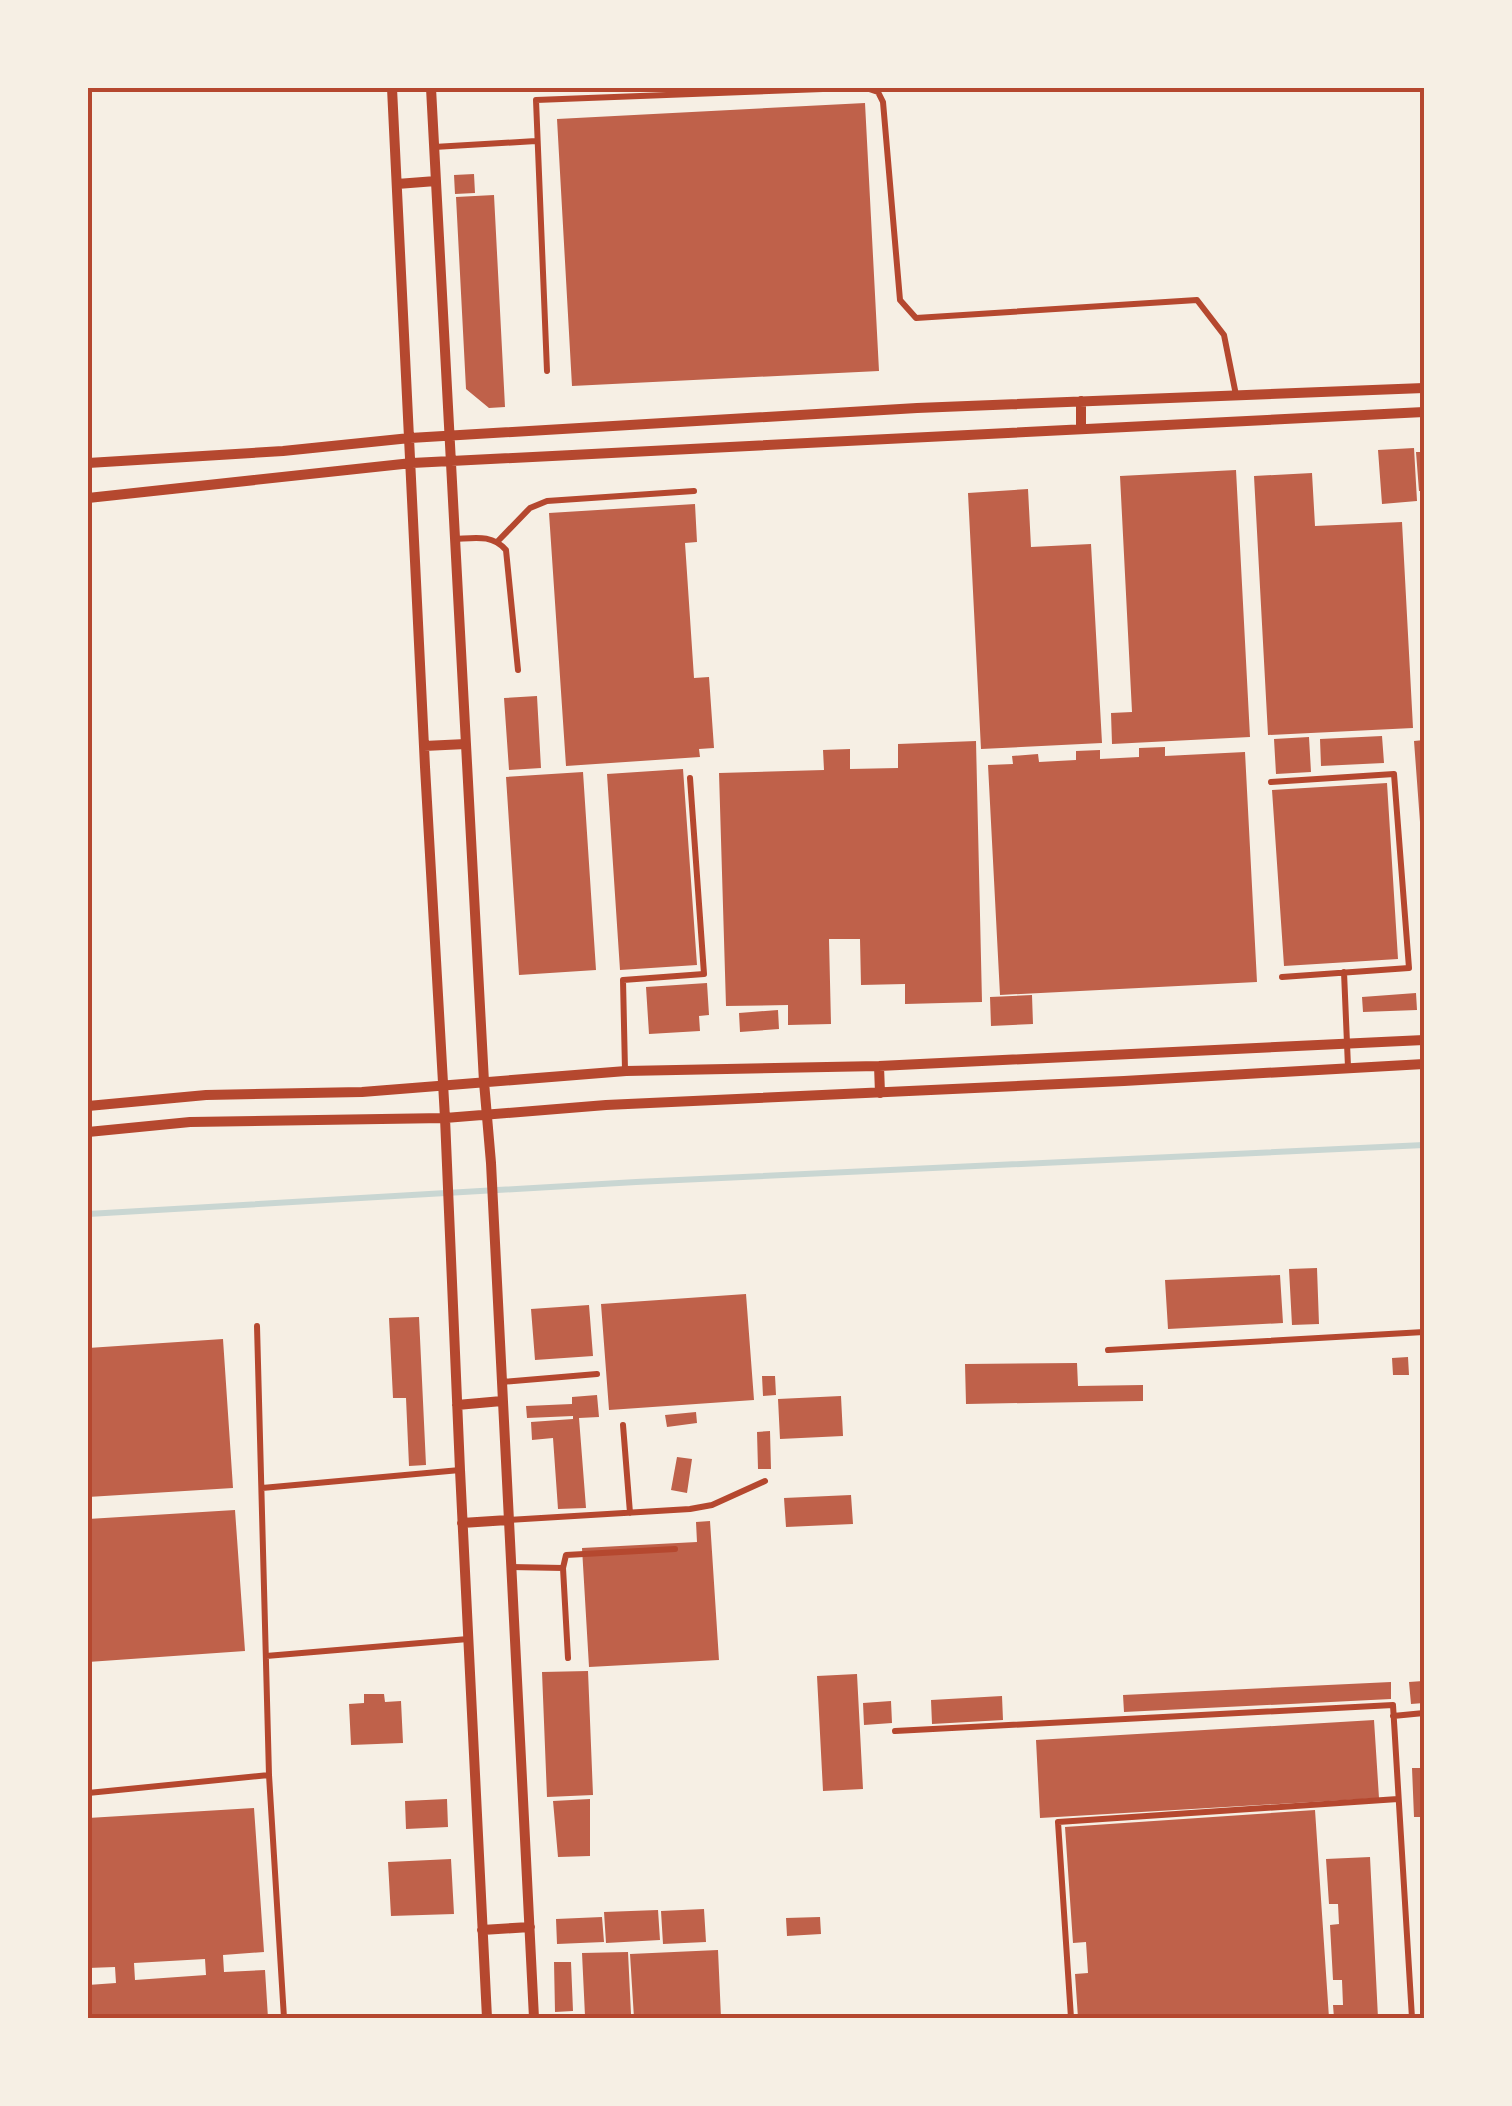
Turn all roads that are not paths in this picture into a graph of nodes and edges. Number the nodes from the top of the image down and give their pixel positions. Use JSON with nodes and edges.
{"nodes":[{"id":1,"x":392,"y":88,"type":"edge"},
{"id":2,"x":431,"y":88,"type":"edge"},
{"id":3,"x":850,"y":88,"type":"edge"},
{"id":4,"x":866,"y":88,"type":"edge"},
{"id":5,"x":536,"y":141,"type":"junction"},
{"id":6,"x":434,"y":147,"type":"junction"},
{"id":7,"x":436,"y":181,"type":"junction"},
{"id":8,"x":397,"y":184,"type":"junction"},
{"id":9,"x":547,"y":372,"type":"dead end"},
{"id":10,"x":1424,"y":388,"type":"edge"},
{"id":11,"x":1293,"y":393,"type":"junction"},
{"id":12,"x":1236,"y":395,"type":"junction"},
{"id":13,"x":1081,"y":401,"type":"junction"},
{"id":14,"x":1424,"y":412,"type":"edge"},
{"id":15,"x":1295,"y":419,"type":"junction"},
{"id":16,"x":1081,"y":429,"type":"junction"},
{"id":17,"x":450,"y":437,"type":"junction"},
{"id":18,"x":410,"y":438,"type":"junction"},
{"id":19,"x":452,"y":462,"type":"junction"},
{"id":20,"x":88,"y":463,"type":"edge"},
{"id":21,"x":412,"y":464,"type":"junction"},
{"id":22,"x":694,"y":491,"type":"dead end"},
{"id":23,"x":88,"y":498,"type":"edge"},
{"id":24,"x":455,"y":538,"type":"junction"},
{"id":25,"x":498,"y":540,"type":"junction"},
{"id":26,"x":518,"y":670,"type":"dead end"},
{"id":27,"x":466,"y":744,"type":"junction"},
{"id":28,"x":424,"y":746,"type":"junction"},
{"id":29,"x":690,"y":778,"type":"dead end"},
{"id":30,"x":1270,"y":782,"type":"dead end"},
{"id":31,"x":1344,"y":972,"type":"junction"},
{"id":32,"x":1282,"y":976,"type":"dead end"},
{"id":33,"x":1424,"y":1040,"type":"edge"},
{"id":34,"x":1348,"y":1044,"type":"junction"},
{"id":35,"x":1424,"y":1064,"type":"edge"},
{"id":36,"x":879,"y":1066,"type":"junction"},
{"id":37,"x":1348,"y":1066,"type":"junction"},
{"id":38,"x":626,"y":1072,"type":"junction"},
{"id":39,"x":484,"y":1082,"type":"junction"},
{"id":40,"x":444,"y":1087,"type":"junction"},
{"id":41,"x":880,"y":1093,"type":"junction"},
{"id":42,"x":88,"y":1106,"type":"edge"},
{"id":43,"x":488,"y":1114,"type":"junction"},
{"id":44,"x":446,"y":1118,"type":"junction"},
{"id":45,"x":88,"y":1132,"type":"edge"},
{"id":46,"x":257,"y":1326,"type":"dead end"},
{"id":47,"x":1424,"y":1332,"type":"edge"},
{"id":48,"x":1108,"y":1350,"type":"dead end"},
{"id":49,"x":597,"y":1374,"type":"dead end"},
{"id":50,"x":501,"y":1382,"type":"junction"},
{"id":51,"x":502,"y":1401,"type":"junction"},
{"id":52,"x":458,"y":1405,"type":"junction"},
{"id":53,"x":623,"y":1425,"type":"dead end"},
{"id":54,"x":460,"y":1470,"type":"junction"},
{"id":55,"x":766,"y":1481,"type":"dead end"},
{"id":56,"x":262,"y":1488,"type":"junction"},
{"id":57,"x":630,"y":1513,"type":"junction"},
{"id":58,"x":508,"y":1520,"type":"junction"},
{"id":59,"x":462,"y":1523,"type":"junction"},
{"id":60,"x":675,"y":1548,"type":"dead end"},
{"id":61,"x":511,"y":1567,"type":"junction"},
{"id":62,"x":563,"y":1568,"type":"junction"},
{"id":63,"x":468,"y":1639,"type":"junction"},
{"id":64,"x":266,"y":1656,"type":"junction"},
{"id":65,"x":568,"y":1658,"type":"dead end"},
{"id":66,"x":1424,"y":1713,"type":"edge"},
{"id":67,"x":1393,"y":1716,"type":"junction"},
{"id":68,"x":895,"y":1731,"type":"dead end"},
{"id":69,"x":269,"y":1775,"type":"junction"},
{"id":70,"x":88,"y":1794,"type":"edge"},
{"id":71,"x":1398,"y":1798,"type":"junction"},
{"id":72,"x":530,"y":1927,"type":"junction"},
{"id":73,"x":482,"y":1930,"type":"junction"},
{"id":74,"x":284,"y":2018,"type":"edge"},
{"id":75,"x":487,"y":2018,"type":"edge"},
{"id":76,"x":534,"y":2018,"type":"edge"},
{"id":77,"x":1071,"y":2018,"type":"edge"},
{"id":78,"x":1412,"y":2018,"type":"edge"}],
"edges":[{"from":1,"to":8,"type":"street"},
{"from":2,"to":6,"type":"street"},
{"from":3,"to":5,"type":"lane"},
{"from":4,"to":12,"type":"lane"},
{"from":5,"to":6,"type":"lane"},
{"from":5,"to":9,"type":"lane"},
{"from":6,"to":7,"type":"street"},
{"from":7,"to":8,"type":"street"},
{"from":7,"to":17,"type":"street"},
{"from":8,"to":18,"type":"street"},
{"from":10,"to":11,"type":"street"},
{"from":11,"to":12,"type":"street"},
{"from":11,"to":15,"type":"street"},
{"from":12,"to":13,"type":"street"},
{"from":13,"to":16,"type":"street"},
{"from":13,"to":17,"type":"street"},
{"from":14,"to":15,"type":"street"},
{"from":15,"to":16,"type":"street"},
{"from":16,"to":19,"type":"street"},
{"from":17,"to":18,"type":"street"},
{"from":17,"to":19,"type":"street"},
{"from":18,"to":20,"type":"street"},
{"from":18,"to":21,"type":"street"},
{"from":19,"to":21,"type":"street"},
{"from":19,"to":24,"type":"street"},
{"from":21,"to":23,"type":"street"},
{"from":21,"to":28,"type":"street"},
{"from":22,"to":25,"type":"lane"},
{"from":24,"to":25,"type":"lane"},
{"from":24,"to":27,"type":"street"},
{"from":25,"to":26,"type":"lane"},
{"from":27,"to":28,"type":"street"},
{"from":27,"to":39,"type":"street"},
{"from":28,"to":40,"type":"street"},
{"from":29,"to":38,"type":"lane"},
{"from":30,"to":31,"type":"lane"},
{"from":31,"to":32,"type":"lane"},
{"from":31,"to":34,"type":"lane"},
{"from":33,"to":34,"type":"street"},
{"from":34,"to":36,"type":"street"},
{"from":34,"to":37,"type":"lane"},
{"from":35,"to":37,"type":"street"},
{"from":36,"to":38,"type":"street"},
{"from":36,"to":41,"type":"street"},
{"from":37,"to":41,"type":"street"},
{"from":38,"to":39,"type":"street"},
{"from":39,"to":40,"type":"street"},
{"from":39,"to":43,"type":"street"},
{"from":40,"to":42,"type":"street"},
{"from":40,"to":44,"type":"street"},
{"from":41,"to":43,"type":"street"},
{"from":43,"to":44,"type":"street"},
{"from":43,"to":50,"type":"street"},
{"from":44,"to":45,"type":"street"},
{"from":44,"to":52,"type":"street"},
{"from":46,"to":56,"type":"lane"},
{"from":47,"to":48,"type":"lane"},
{"from":49,"to":50,"type":"lane"},
{"from":50,"to":51,"type":"street"},
{"from":51,"to":52,"type":"street"},
{"from":51,"to":58,"type":"street"},
{"from":52,"to":54,"type":"street"},
{"from":53,"to":57,"type":"lane"},
{"from":54,"to":56,"type":"lane"},
{"from":54,"to":59,"type":"street"},
{"from":55,"to":57,"type":"lane"},
{"from":56,"to":64,"type":"lane"},
{"from":57,"to":58,"type":"lane"},
{"from":58,"to":59,"type":"street"},
{"from":58,"to":61,"type":"street"},
{"from":59,"to":63,"type":"street"},
{"from":60,"to":62,"type":"lane"},
{"from":61,"to":62,"type":"lane"},
{"from":61,"to":72,"type":"street"},
{"from":62,"to":65,"type":"lane"},
{"from":63,"to":64,"type":"lane"},
{"from":63,"to":73,"type":"street"},
{"from":64,"to":69,"type":"lane"},
{"from":66,"to":67,"type":"lane"},
{"from":67,"to":68,"type":"lane"},
{"from":67,"to":71,"type":"lane"},
{"from":69,"to":70,"type":"lane"},
{"from":69,"to":74,"type":"lane"},
{"from":71,"to":77,"type":"lane"},
{"from":71,"to":78,"type":"lane"},
{"from":72,"to":73,"type":"street"},
{"from":72,"to":76,"type":"street"},
{"from":73,"to":75,"type":"street"}]}
